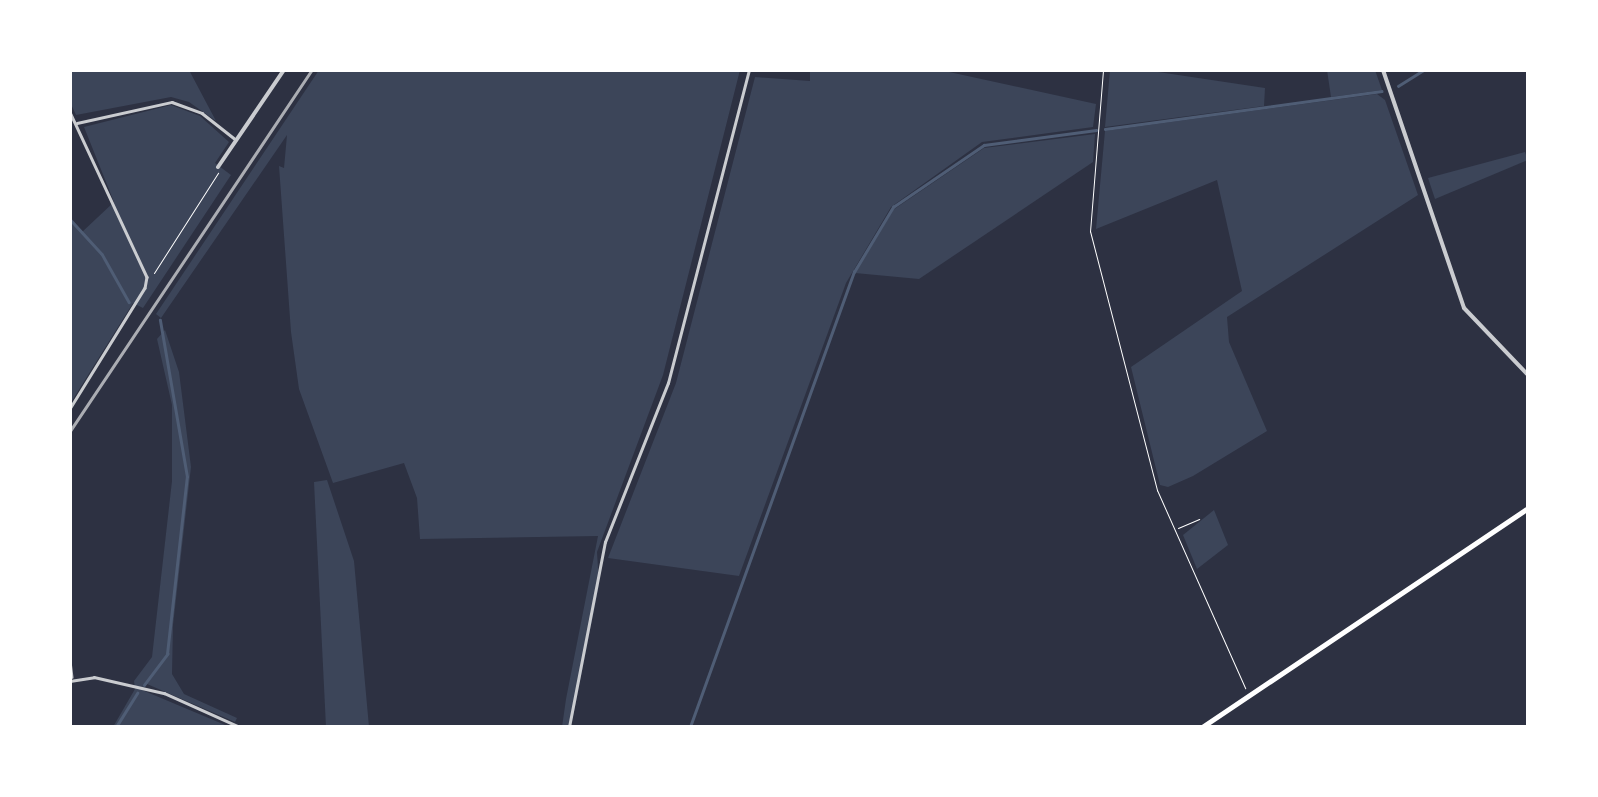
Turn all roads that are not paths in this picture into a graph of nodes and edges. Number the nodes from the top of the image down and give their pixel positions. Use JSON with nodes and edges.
{"nodes":[{"id":1,"x":284,"y":70,"type":"edge"},
{"id":2,"x":749,"y":70,"type":"edge"},
{"id":3,"x":1383,"y":70,"type":"edge"},
{"id":4,"x":70,"y":112,"type":"edge"},
{"id":5,"x":76,"y":124,"type":"junction"},
{"id":6,"x":237,"y":140,"type":"junction"},
{"id":7,"x":218,"y":167,"type":"road end"},
{"id":8,"x":1528,"y":374,"type":"edge"},
{"id":9,"x":70,"y":409,"type":"edge"},
{"id":10,"x":1528,"y":508,"type":"edge"},
{"id":11,"x":70,"y":635,"type":"edge"},
{"id":12,"x":70,"y":648,"type":"edge"},
{"id":13,"x":70,"y":661,"type":"edge"},
{"id":14,"x":71,"y":680,"type":"edge"},
{"id":15,"x":240,"y":727,"type":"edge"},
{"id":16,"x":570,"y":727,"type":"edge"},
{"id":17,"x":1202,"y":727,"type":"edge"}],
"edges":[{"from":1,"to":6,"type":"street"},
{"from":2,"to":16,"type":"street"},
{"from":3,"to":8,"type":"street"},
{"from":4,"to":5,"type":"street"},
{"from":5,"to":6,"type":"street"},
{"from":5,"to":9,"type":"street"},
{"from":6,"to":7,"type":"street"},
{"from":10,"to":17,"type":"main road"},
{"from":11,"to":12,"type":"street"},
{"from":13,"to":14,"type":"street"},
{"from":14,"to":15,"type":"street"}]}
